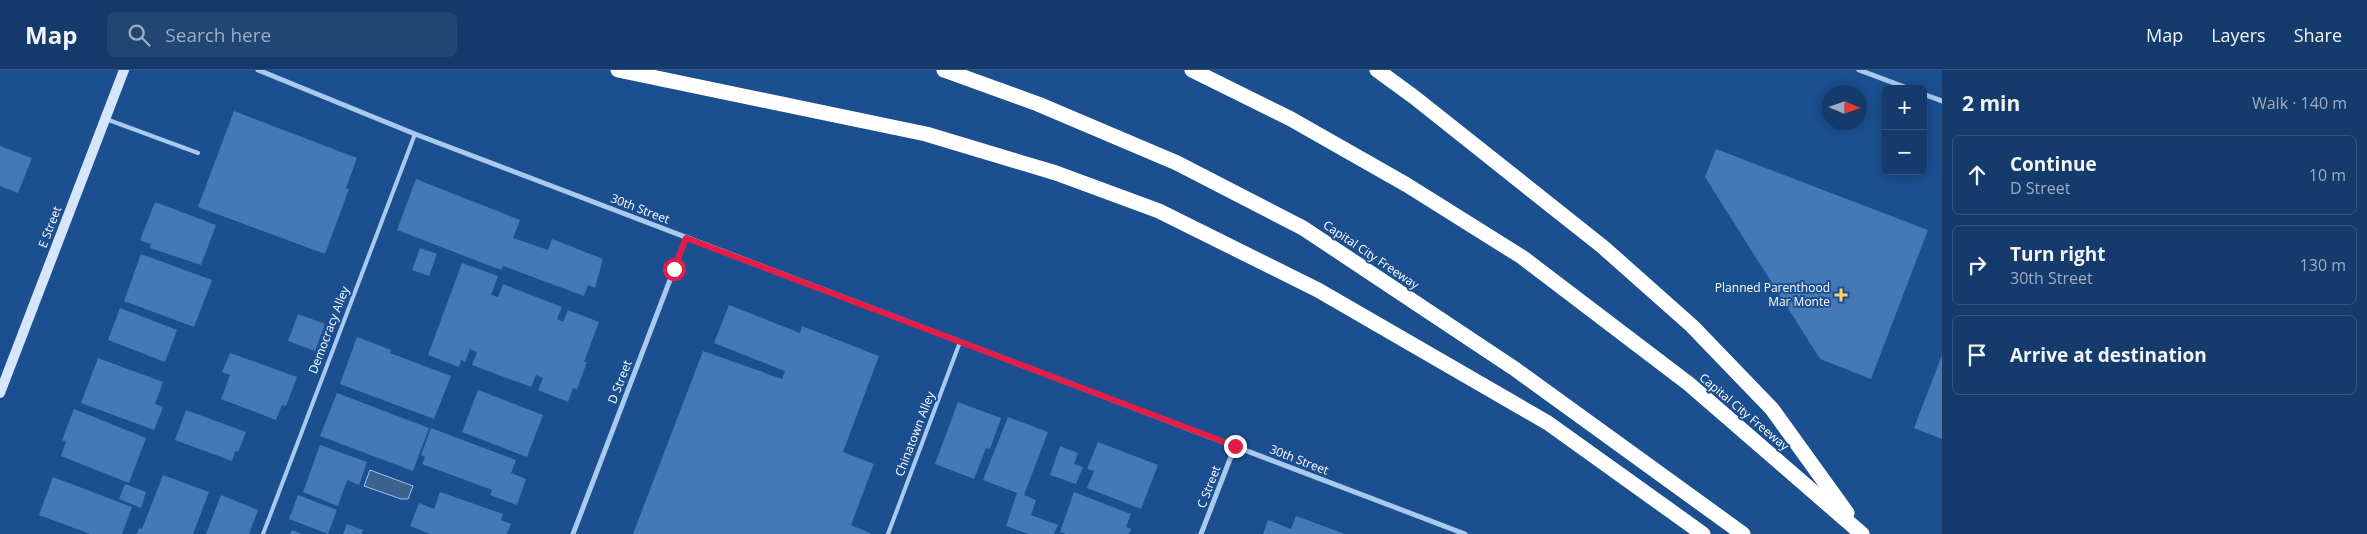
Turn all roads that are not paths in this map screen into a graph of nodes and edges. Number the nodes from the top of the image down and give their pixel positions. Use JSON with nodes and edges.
{"nodes":[{"id":1,"x":124,"y":70,"type":"edge"},
{"id":2,"x":258,"y":70,"type":"edge"},
{"id":3,"x":618,"y":70,"type":"edge"},
{"id":4,"x":944,"y":70,"type":"edge"},
{"id":5,"x":1192,"y":70,"type":"edge"},
{"id":6,"x":1377,"y":70,"type":"edge"},
{"id":7,"x":1860,"y":70,"type":"edge"},
{"id":8,"x":1899,"y":85,"type":"edge"},
{"id":9,"x":1927,"y":95,"type":"edge"},
{"id":10,"x":1942,"y":101,"type":"edge"},
{"id":11,"x":105,"y":119,"type":"junction"},
{"id":12,"x":414,"y":134,"type":"junction"},
{"id":13,"x":198,"y":153,"type":"dead end"},
{"id":14,"x":686,"y":238,"type":"junction"},
{"id":15,"x":960,"y":342,"type":"junction"},
{"id":16,"x":0,"y":393,"type":"edge"},
{"id":17,"x":1235,"y":446,"type":"junction"},
{"id":18,"x":264,"y":534,"type":"edge"},
{"id":19,"x":573,"y":534,"type":"edge"},
{"id":20,"x":888,"y":534,"type":"edge"},
{"id":21,"x":1201,"y":534,"type":"edge"},
{"id":22,"x":1465,"y":534,"type":"edge"},
{"id":23,"x":1703,"y":534,"type":"edge"},
{"id":24,"x":1744,"y":534,"type":"edge"},
{"id":25,"x":1862,"y":534,"type":"edge"}],
"edges":[{"from":1,"to":11,"type":"street","name":"E Street"},
{"from":2,"to":12,"type":"street","name":"30th Street"},
{"from":3,"to":23,"type":"highway"},
{"from":4,"to":24,"type":"highway","name":"Capital City Freeway"},
{"from":5,"to":25,"type":"highway","name":"Capital City Freeway"},
{"from":6,"to":25,"type":"highway"},
{"from":7,"to":8,"type":"street"},
{"from":9,"to":10,"type":"street"},
{"from":11,"to":13,"type":"lane"},
{"from":11,"to":16,"type":"street","name":"E Street"},
{"from":12,"to":14,"type":"street","name":"30th Street"},
{"from":12,"to":18,"type":"lane","name":"Democracy Alley"},
{"from":14,"to":15,"type":"street","name":"30th Street"},
{"from":14,"to":19,"type":"street","name":"D Street"},
{"from":15,"to":17,"type":"street","name":"30th Street"},
{"from":15,"to":20,"type":"lane","name":"Chinatown Alley"},
{"from":17,"to":21,"type":"street","name":"C Street"},
{"from":17,"to":22,"type":"street","name":"30th Street"}]}
